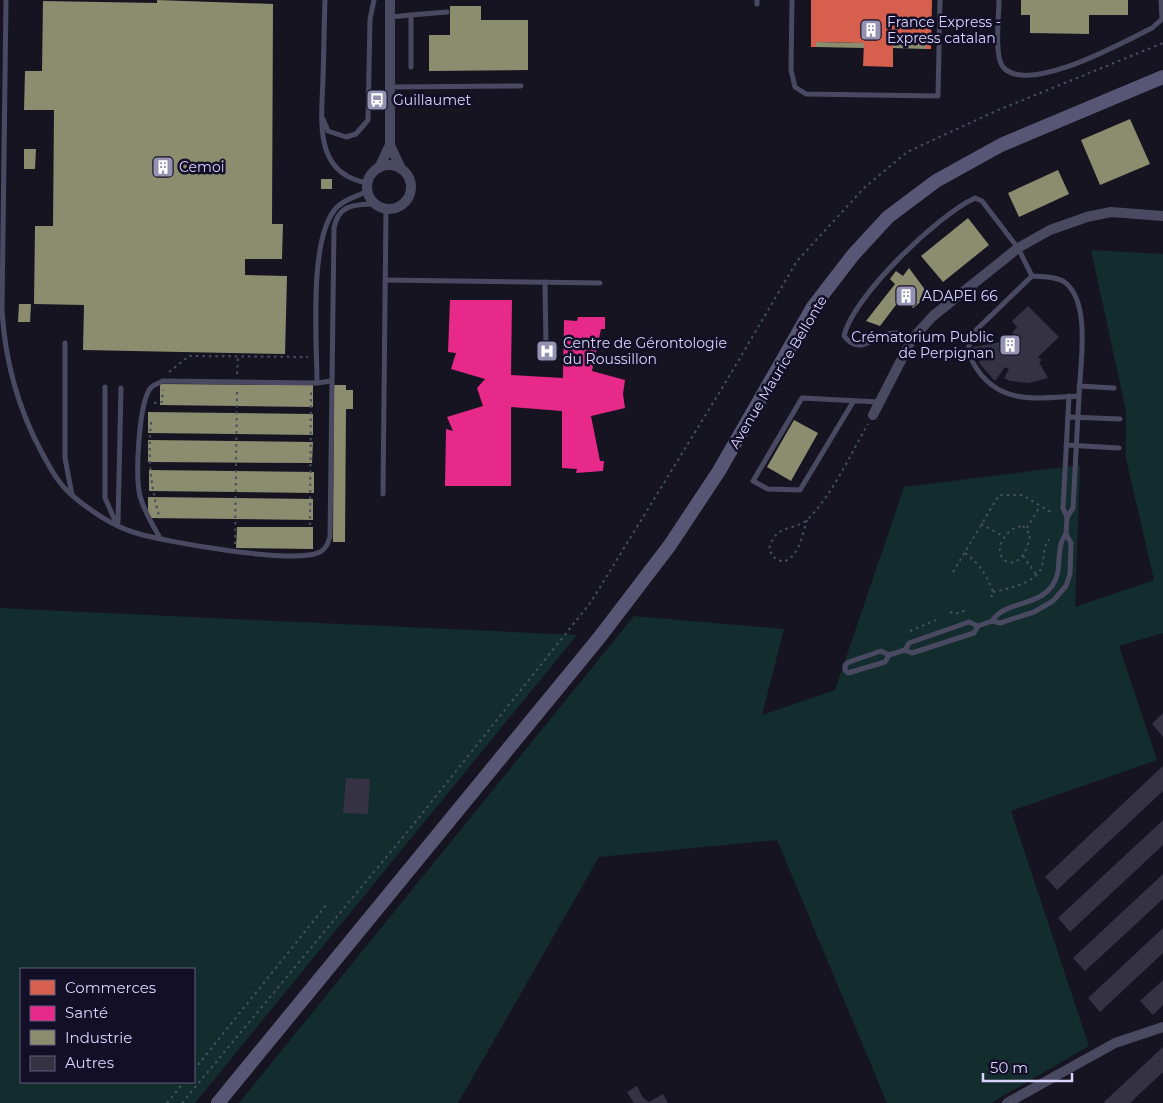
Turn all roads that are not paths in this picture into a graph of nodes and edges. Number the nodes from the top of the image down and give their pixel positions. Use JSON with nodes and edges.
{"nodes":[{"id":1,"x":6,"y":0,"type":"edge"},
{"id":2,"x":325,"y":0,"type":"edge"},
{"id":3,"x":374,"y":0,"type":"edge"},
{"id":4,"x":390,"y":0,"type":"edge"},
{"id":5,"x":792,"y":0,"type":"edge"},
{"id":6,"x":940,"y":0,"type":"edge"},
{"id":7,"x":999,"y":0,"type":"edge"},
{"id":8,"x":1161,"y":0,"type":"edge"},
{"id":9,"x":447,"y":12,"type":"dead end"},
{"id":10,"x":411,"y":15,"type":"junction"},
{"id":11,"x":390,"y":17,"type":"junction"},
{"id":12,"x":411,"y":67,"type":"dead end"},
{"id":13,"x":1163,"y":77,"type":"edge"},
{"id":14,"x":521,"y":86,"type":"dead end"},
{"id":15,"x":390,"y":87,"type":"junction"},
{"id":16,"x":322,"y":117,"type":"junction"},
{"id":17,"x":390,"y":145,"type":"junction"},
{"id":18,"x":379,"y":168,"type":"junction"},
{"id":19,"x":401,"y":169,"type":"junction"},
{"id":20,"x":368,"y":187,"type":"junction"},
{"id":21,"x":375,"y":204,"type":"junction"},
{"id":22,"x":386,"y":209,"type":"junction"},
{"id":23,"x":1163,"y":216,"type":"edge"},
{"id":24,"x":1018,"y":248,"type":"junction"},
{"id":25,"x":1032,"y":276,"type":"junction"},
{"id":26,"x":385,"y":280,"type":"junction"},
{"id":27,"x":545,"y":282,"type":"junction"},
{"id":28,"x":600,"y":283,"type":"dead end"},
{"id":29,"x":912,"y":339,"type":"junction"},
{"id":30,"x":65,"y":343,"type":"dead end"},
{"id":31,"x":546,"y":346,"type":"dead end"},
{"id":32,"x":331,"y":381,"type":"junction"},
{"id":33,"x":314,"y":383,"type":"junction"},
{"id":34,"x":1079,"y":386,"type":"junction"},
{"id":35,"x":105,"y":387,"type":"dead end"},
{"id":36,"x":121,"y":388,"type":"dead end"},
{"id":37,"x":1114,"y":388,"type":"dead end"},
{"id":38,"x":1069,"y":396,"type":"junction"},
{"id":39,"x":1079,"y":396,"type":"junction"},
{"id":40,"x":853,"y":402,"type":"junction"},
{"id":41,"x":880,"y":402,"type":"junction"},
{"id":42,"x":873,"y":415,"type":"road end"},
{"id":43,"x":1078,"y":417,"type":"junction"},
{"id":44,"x":1068,"y":418,"type":"junction"},
{"id":45,"x":1120,"y":419,"type":"dead end"},
{"id":46,"x":1066,"y":445,"type":"junction"},
{"id":47,"x":1076,"y":445,"type":"junction"},
{"id":48,"x":1119,"y":448,"type":"dead end"},
{"id":49,"x":383,"y":494,"type":"dead end"},
{"id":50,"x":73,"y":496,"type":"junction"},
{"id":51,"x":1066,"y":517,"type":"junction"},
{"id":52,"x":118,"y":525,"type":"junction"},
{"id":53,"x":1066,"y":534,"type":"junction"},
{"id":54,"x":160,"y":538,"type":"junction"},
{"id":55,"x":992,"y":621,"type":"junction"},
{"id":56,"x":978,"y":626,"type":"junction"},
{"id":57,"x":905,"y":650,"type":"junction"},
{"id":58,"x":889,"y":655,"type":"junction"},
{"id":59,"x":1163,"y":1027,"type":"edge"},
{"id":60,"x":218,"y":1103,"type":"edge"},
{"id":61,"x":1007,"y":1103,"type":"edge"}],
"edges":[{"from":1,"to":50,"type":"lane"},
{"from":2,"to":16,"type":"lane"},
{"from":3,"to":16,"type":"lane"},
{"from":4,"to":11,"type":"street"},
{"from":5,"to":6,"type":"lane"},
{"from":7,"to":8,"type":"lane"},
{"from":9,"to":10,"type":"lane"},
{"from":10,"to":11,"type":"lane"},
{"from":10,"to":12,"type":"lane"},
{"from":11,"to":15,"type":"street"},
{"from":13,"to":60,"type":"main road","name":"Avenue Maurice Bellonte"},
{"from":14,"to":15,"type":"lane"},
{"from":15,"to":17,"type":"street"},
{"from":16,"to":20,"type":"lane"},
{"from":17,"to":18,"type":"street"},
{"from":17,"to":19,"type":"street"},
{"from":18,"to":19,"type":"street"},
{"from":18,"to":20,"type":"street"},
{"from":19,"to":22,"type":"street"},
{"from":20,"to":21,"type":"street"},
{"from":20,"to":33,"type":"lane"},
{"from":21,"to":22,"type":"street"},
{"from":21,"to":32,"type":"lane"},
{"from":22,"to":26,"type":"lane"},
{"from":23,"to":24,"type":"street"},
{"from":24,"to":25,"type":"lane"},
{"from":24,"to":29,"type":"street"},
{"from":24,"to":29,"type":"lane"},
{"from":25,"to":34,"type":"lane"},
{"from":25,"to":38,"type":"lane"},
{"from":26,"to":27,"type":"lane"},
{"from":26,"to":49,"type":"lane"},
{"from":27,"to":28,"type":"lane"},
{"from":27,"to":31,"type":"lane"},
{"from":29,"to":41,"type":"street"},
{"from":30,"to":50,"type":"lane"},
{"from":32,"to":33,"type":"lane"},
{"from":32,"to":54,"type":"lane"},
{"from":33,"to":54,"type":"lane"},
{"from":34,"to":37,"type":"lane"},
{"from":34,"to":39,"type":"lane"},
{"from":35,"to":52,"type":"lane"},
{"from":36,"to":52,"type":"lane"},
{"from":38,"to":39,"type":"lane"},
{"from":38,"to":44,"type":"lane"},
{"from":39,"to":43,"type":"lane"},
{"from":40,"to":40,"type":"lane"},
{"from":40,"to":41,"type":"lane"},
{"from":41,"to":42,"type":"street"},
{"from":43,"to":44,"type":"lane"},
{"from":43,"to":45,"type":"lane"},
{"from":43,"to":47,"type":"lane"},
{"from":44,"to":46,"type":"lane"},
{"from":46,"to":47,"type":"lane"},
{"from":46,"to":51,"type":"lane"},
{"from":47,"to":48,"type":"lane"},
{"from":47,"to":51,"type":"lane"},
{"from":50,"to":52,"type":"lane"},
{"from":51,"to":53,"type":"lane"},
{"from":52,"to":54,"type":"lane"},
{"from":53,"to":55,"type":"lane"},
{"from":53,"to":55,"type":"lane"},
{"from":55,"to":56,"type":"lane"},
{"from":56,"to":57,"type":"lane"},
{"from":56,"to":57,"type":"lane"},
{"from":57,"to":58,"type":"lane"},
{"from":58,"to":58,"type":"lane"},
{"from":59,"to":61,"type":"street"}]}
